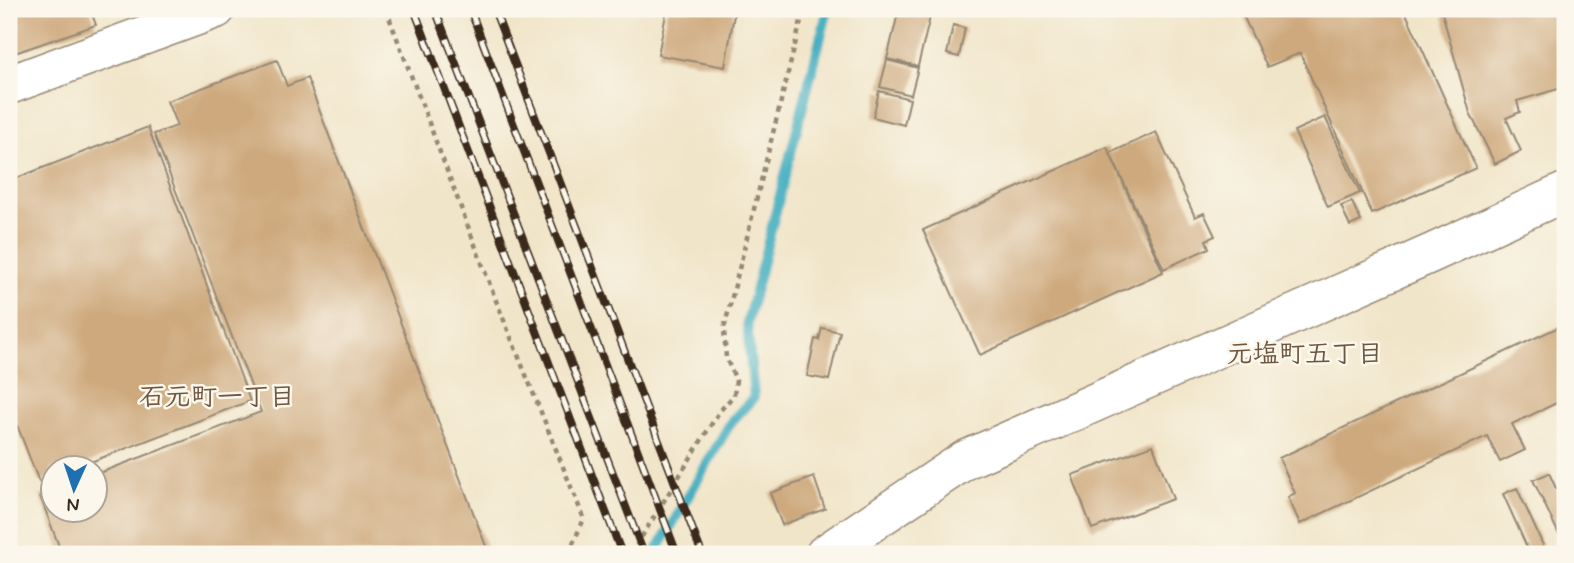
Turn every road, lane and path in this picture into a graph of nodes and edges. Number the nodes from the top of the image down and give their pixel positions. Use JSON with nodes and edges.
{"nodes":[{"id":1,"x":216,"y":9,"type":"edge"},
{"id":2,"x":386,"y":9,"type":"edge"},
{"id":3,"x":804,"y":9,"type":"edge"},
{"id":4,"x":9,"y":85,"type":"edge"},
{"id":5,"x":1565,"y":192,"type":"edge"},
{"id":6,"x":568,"y":554,"type":"edge"},
{"id":7,"x":631,"y":554,"type":"edge"},
{"id":8,"x":825,"y":554,"type":"edge"}],
"edges":[{"from":1,"to":4,"type":"street"},
{"from":2,"to":6,"type":"path"},
{"from":3,"to":7,"type":"path"},
{"from":5,"to":8,"type":"street"}]}
